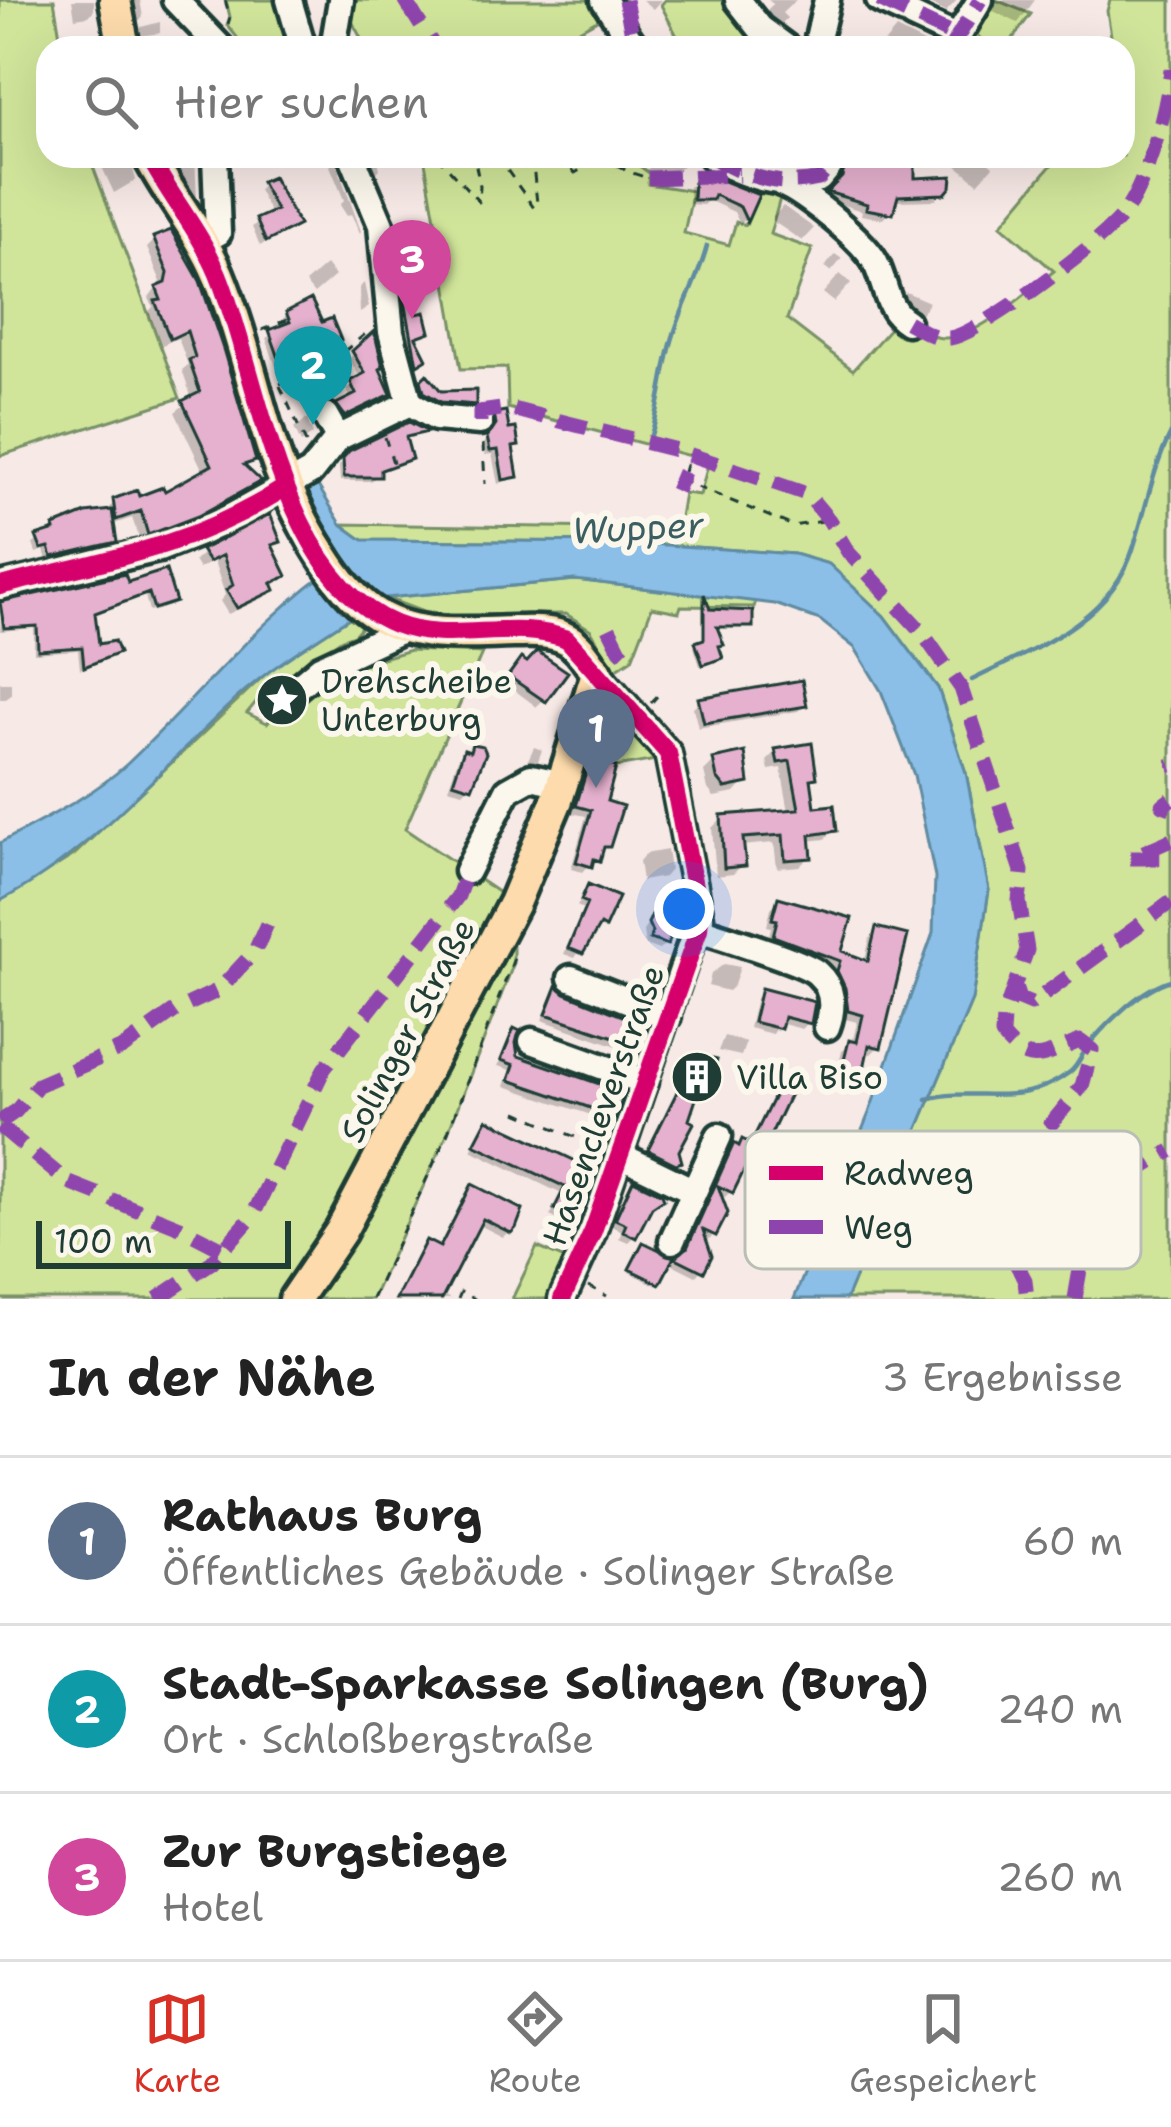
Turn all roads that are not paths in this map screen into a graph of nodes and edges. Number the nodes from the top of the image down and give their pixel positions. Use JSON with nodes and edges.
{"nodes":[{"id":1,"x":115,"y":0,"type":"edge"},
{"id":2,"x":175,"y":0,"type":"edge"},
{"id":3,"x":289,"y":0,"type":"edge"},
{"id":4,"x":341,"y":0,"type":"edge"},
{"id":5,"x":604,"y":0,"type":"edge"},
{"id":6,"x":626,"y":0,"type":"edge"},
{"id":7,"x":738,"y":0,"type":"edge"},
{"id":8,"x":827,"y":0,"type":"edge"},
{"id":9,"x":879,"y":0,"type":"edge"},
{"id":10,"x":980,"y":0,"type":"edge"},
{"id":11,"x":122,"y":36,"type":"edge"},
{"id":12,"x":224,"y":36,"type":"edge"},
{"id":13,"x":300,"y":36,"type":"edge"},
{"id":14,"x":335,"y":36,"type":"edge"},
{"id":15,"x":627,"y":36,"type":"edge"},
{"id":16,"x":632,"y":36,"type":"edge"},
{"id":17,"x":771,"y":36,"type":"edge"},
{"id":18,"x":819,"y":36,"type":"edge"},
{"id":19,"x":944,"y":36,"type":"edge"},
{"id":20,"x":958,"y":36,"type":"edge"},
{"id":21,"x":157,"y":168,"type":"edge"},
{"id":22,"x":215,"y":168,"type":"edge"},
{"id":23,"x":357,"y":168,"type":"edge"},
{"id":24,"x":734,"y":168,"type":"edge"},
{"id":25,"x":828,"y":168,"type":"edge"},
{"id":26,"x":781,"y":183,"type":"junction"},
{"id":27,"x":203,"y":241,"type":"junction"},
{"id":28,"x":908,"y":322,"type":"dead end"},
{"id":29,"x":410,"y":404,"type":"junction"},
{"id":30,"x":325,"y":415,"type":"dead end"},
{"id":31,"x":480,"y":422,"type":"road end"},
{"id":32,"x":338,"y":438,"type":"junction"},
{"id":33,"x":298,"y":478,"type":"junction"},
{"id":34,"x":0,"y":586,"type":"edge"},
{"id":35,"x":406,"y":628,"type":"junction"},
{"id":36,"x":597,"y":673,"type":"junction"},
{"id":37,"x":282,"y":700,"type":"dead end"},
{"id":38,"x":562,"y":784,"type":"junction"},
{"id":39,"x":467,"y":871,"type":"dead end"},
{"id":40,"x":699,"y":929,"type":"junction"},
{"id":41,"x":571,"y":979,"type":"dead end"},
{"id":42,"x":668,"y":1016,"type":"junction"},
{"id":43,"x":827,"y":1027,"type":"dead end"},
{"id":44,"x":532,"y":1041,"type":"dead end"},
{"id":45,"x":645,"y":1082,"type":"junction"},
{"id":46,"x":718,"y":1136,"type":"dead end"},
{"id":47,"x":613,"y":1153,"type":"junction"},
{"id":48,"x":694,"y":1191,"type":"junction"},
{"id":49,"x":672,"y":1241,"type":"dead end"},
{"id":50,"x":571,"y":1291,"type":"edge"},
{"id":51,"x":295,"y":1299,"type":"edge"}],
"edges":[{"from":1,"to":11,"type":"main road"},
{"from":2,"to":12,"type":"street"},
{"from":3,"to":13,"type":"street"},
{"from":4,"to":14,"type":"street"},
{"from":5,"to":15,"type":"street"},
{"from":6,"to":16,"type":"street"},
{"from":7,"to":17,"type":"street"},
{"from":8,"to":18,"type":"street"},
{"from":9,"to":19,"type":"street"},
{"from":10,"to":20,"type":"street"},
{"from":21,"to":27,"type":"main road"},
{"from":22,"to":27,"type":"street"},
{"from":23,"to":29,"type":"street"},
{"from":24,"to":26,"type":"street"},
{"from":25,"to":26,"type":"street"},
{"from":26,"to":28,"type":"street"},
{"from":27,"to":33,"type":"main road"},
{"from":29,"to":31,"type":"street"},
{"from":29,"to":32,"type":"street"},
{"from":30,"to":32,"type":"street"},
{"from":32,"to":33,"type":"street"},
{"from":33,"to":34,"type":"street"},
{"from":33,"to":35,"type":"main road"},
{"from":35,"to":36,"type":"main road"},
{"from":35,"to":37,"type":"street"},
{"from":36,"to":38,"type":"main road","name":"Solinger Straße"},
{"from":36,"to":40,"type":"street","name":"Hasencleverstraße"},
{"from":38,"to":39,"type":"street","name":"Solinger Straße"},
{"from":38,"to":51,"type":"main road","name":"Solinger Straße"},
{"from":40,"to":42,"type":"street","name":"Hasencleverstraße"},
{"from":40,"to":43,"type":"street"},
{"from":41,"to":42,"type":"street","name":"Hasencleverstraße"},
{"from":42,"to":45,"type":"street","name":"Hasencleverstraße"},
{"from":44,"to":45,"type":"street","name":"Hasencleverstraße"},
{"from":45,"to":47,"type":"street","name":"Hasencleverstraße"},
{"from":46,"to":48,"type":"street"},
{"from":47,"to":48,"type":"street","name":"Hasencleverstraße"},
{"from":47,"to":50,"type":"street","name":"Hasencleverstraße"},
{"from":48,"to":49,"type":"street"}]}
